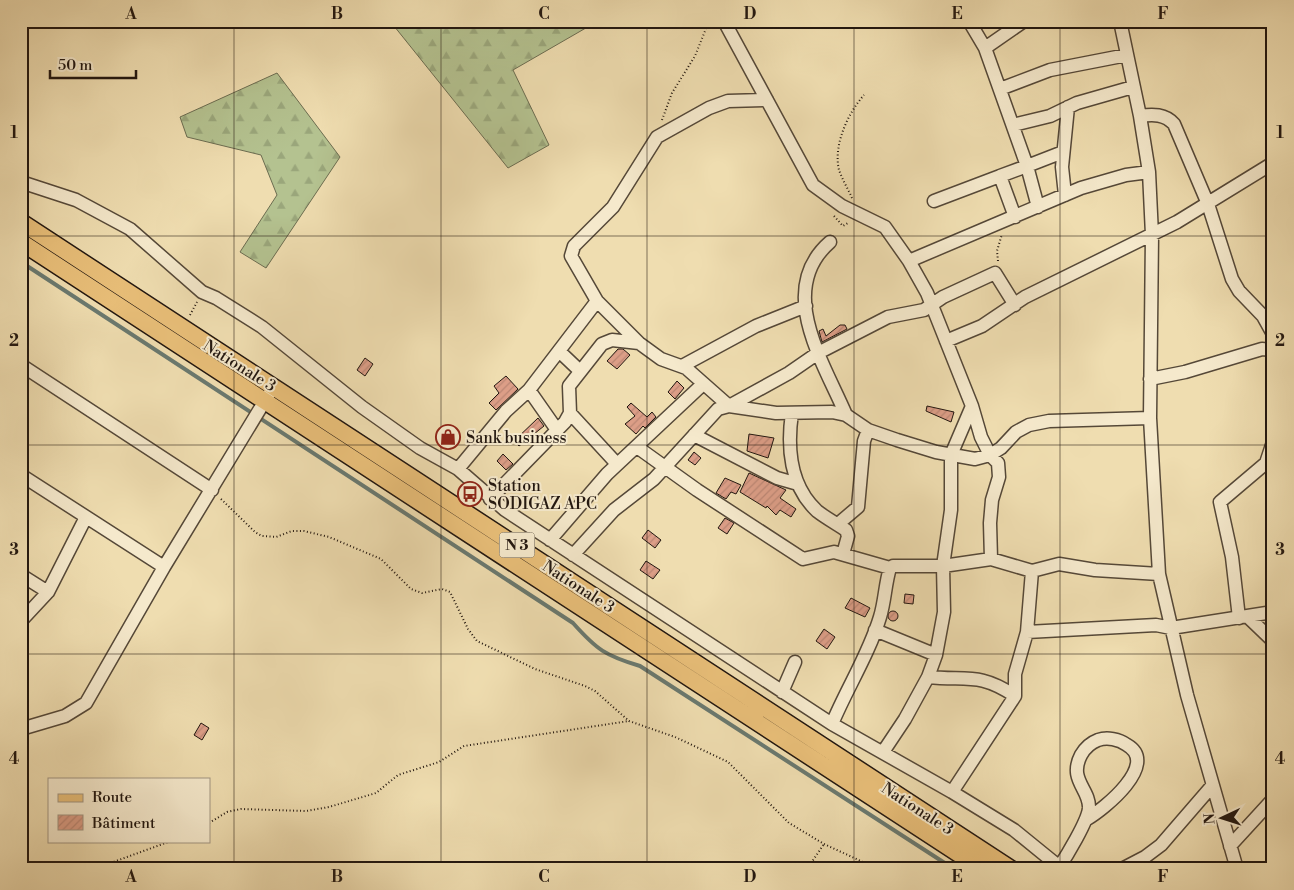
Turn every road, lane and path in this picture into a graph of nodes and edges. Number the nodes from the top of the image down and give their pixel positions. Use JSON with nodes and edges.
{"nodes":[{"id":1,"x":709,"y":21,"type":"edge"},
{"id":2,"x":724,"y":21,"type":"edge"},
{"id":3,"x":969,"y":21,"type":"edge"},
{"id":4,"x":1024,"y":21,"type":"edge"},
{"id":5,"x":1120,"y":21,"type":"edge"},
{"id":6,"x":985,"y":48,"type":"junction"},
{"id":7,"x":1126,"y":55,"type":"junction"},
{"id":8,"x":1133,"y":87,"type":"junction"},
{"id":9,"x":1000,"y":89,"type":"junction"},
{"id":10,"x":864,"y":95,"type":"dead end"},
{"id":11,"x":766,"y":100,"type":"junction"},
{"id":12,"x":1068,"y":107,"type":"junction"},
{"id":13,"x":1050,"y":116,"type":"junction"},
{"id":14,"x":1140,"y":116,"type":"junction"},
{"id":15,"x":1013,"y":125,"type":"junction"},
{"id":16,"x":1065,"y":127,"type":"junction"},
{"id":17,"x":657,"y":137,"type":"junction"},
{"id":18,"x":1063,"y":152,"type":"junction"},
{"id":19,"x":1273,"y":163,"type":"edge"},
{"id":20,"x":1028,"y":166,"type":"junction"},
{"id":21,"x":1149,"y":172,"type":"junction"},
{"id":22,"x":1000,"y":176,"type":"junction"},
{"id":23,"x":21,"y":182,"type":"edge"},
{"id":24,"x":1065,"y":195,"type":"junction"},
{"id":25,"x":934,"y":201,"type":"dead end"},
{"id":26,"x":1208,"y":204,"type":"junction"},
{"id":27,"x":1038,"y":207,"type":"junction"},
{"id":28,"x":859,"y":214,"type":"junction"},
{"id":29,"x":1015,"y":218,"type":"junction"},
{"id":30,"x":21,"y":222,"type":"edge"},
{"id":31,"x":1152,"y":235,"type":"junction"},
{"id":32,"x":21,"y":242,"type":"edge"},
{"id":33,"x":830,"y":242,"type":"dead end"},
{"id":34,"x":928,"y":254,"type":"junction"},
{"id":35,"x":909,"y":261,"type":"junction"},
{"id":36,"x":995,"y":273,"type":"junction"},
{"id":37,"x":920,"y":279,"type":"junction"},
{"id":38,"x":597,"y":301,"type":"junction"},
{"id":39,"x":933,"y":304,"type":"junction"},
{"id":40,"x":1015,"y":305,"type":"junction"},
{"id":41,"x":806,"y":306,"type":"junction"},
{"id":42,"x":1273,"y":334,"type":"edge"},
{"id":43,"x":946,"y":341,"type":"junction"},
{"id":44,"x":639,"y":343,"type":"junction"},
{"id":45,"x":1273,"y":350,"type":"edge"},
{"id":46,"x":560,"y":352,"type":"junction"},
{"id":47,"x":818,"y":353,"type":"junction"},
{"id":48,"x":21,"y":364,"type":"edge"},
{"id":49,"x":682,"y":366,"type":"junction"},
{"id":50,"x":580,"y":371,"type":"junction"},
{"id":51,"x":1150,"y":379,"type":"junction"},
{"id":52,"x":704,"y":384,"type":"junction"},
{"id":53,"x":274,"y":386,"type":"junction"},
{"id":54,"x":529,"y":390,"type":"junction"},
{"id":55,"x":266,"y":400,"type":"junction"},
{"id":56,"x":729,"y":406,"type":"junction"},
{"id":57,"x":972,"y":406,"type":"junction"},
{"id":58,"x":570,"y":413,"type":"junction"},
{"id":59,"x":792,"y":413,"type":"junction"},
{"id":60,"x":846,"y":415,"type":"junction"},
{"id":61,"x":1150,"y":418,"type":"junction"},
{"id":62,"x":557,"y":430,"type":"junction"},
{"id":63,"x":868,"y":430,"type":"junction"},
{"id":64,"x":694,"y":435,"type":"junction"},
{"id":65,"x":1273,"y":442,"type":"edge"},
{"id":66,"x":637,"y":447,"type":"junction"},
{"id":67,"x":951,"y":455,"type":"junction"},
{"id":68,"x":990,"y":455,"type":"junction"},
{"id":69,"x":617,"y":464,"type":"junction"},
{"id":70,"x":666,"y":466,"type":"junction"},
{"id":71,"x":458,"y":469,"type":"junction"},
{"id":72,"x":21,"y":475,"type":"edge"},
{"id":73,"x":798,"y":484,"type":"junction"},
{"id":74,"x":212,"y":490,"type":"junction"},
{"id":75,"x":490,"y":499,"type":"junction"},
{"id":76,"x":86,"y":517,"type":"junction"},
{"id":77,"x":838,"y":524,"type":"junction"},
{"id":78,"x":550,"y":540,"type":"junction"},
{"id":79,"x":843,"y":554,"type":"junction"},
{"id":80,"x":573,"y":555,"type":"junction"},
{"id":81,"x":991,"y":559,"type":"junction"},
{"id":82,"x":943,"y":566,"type":"junction"},
{"id":83,"x":164,"y":567,"type":"junction"},
{"id":84,"x":890,"y":568,"type":"junction"},
{"id":85,"x":1032,"y":571,"type":"junction"},
{"id":86,"x":1159,"y":574,"type":"junction"},
{"id":87,"x":21,"y":575,"type":"edge"},
{"id":88,"x":48,"y":592,"type":"junction"},
{"id":89,"x":1273,"y":612,"type":"edge"},
{"id":90,"x":1243,"y":618,"type":"junction"},
{"id":91,"x":21,"y":621,"type":"edge"},
{"id":92,"x":1171,"y":628,"type":"junction"},
{"id":93,"x":875,"y":630,"type":"junction"},
{"id":94,"x":1027,"y":632,"type":"junction"},
{"id":95,"x":1273,"y":641,"type":"edge"},
{"id":96,"x":936,"y":655,"type":"junction"},
{"id":97,"x":795,"y":662,"type":"dead end"},
{"id":98,"x":928,"y":677,"type":"junction"},
{"id":99,"x":782,"y":692,"type":"junction"},
{"id":100,"x":1015,"y":696,"type":"junction"},
{"id":101,"x":629,"y":721,"type":"junction"},
{"id":102,"x":832,"y":724,"type":"junction"},
{"id":103,"x":21,"y":729,"type":"edge"},
{"id":104,"x":883,"y":752,"type":"junction"},
{"id":105,"x":1212,"y":786,"type":"junction"},
{"id":106,"x":952,"y":792,"type":"junction"},
{"id":107,"x":1273,"y":800,"type":"edge"},
{"id":108,"x":1087,"y":819,"type":"junction"},
{"id":109,"x":210,"y":822,"type":"edge"},
{"id":110,"x":168,"y":842,"type":"edge"},
{"id":111,"x":824,"y":844,"type":"junction"},
{"id":112,"x":1230,"y":846,"type":"junction"},
{"id":113,"x":1060,"y":868,"type":"edge"},
{"id":114,"x":94,"y":869,"type":"edge"},
{"id":115,"x":807,"y":869,"type":"edge"},
{"id":116,"x":878,"y":869,"type":"edge"},
{"id":117,"x":982,"y":869,"type":"edge"},
{"id":118,"x":1011,"y":869,"type":"edge"},
{"id":119,"x":1122,"y":869,"type":"edge"},
{"id":120,"x":1237,"y":869,"type":"edge"}],
"edges":[{"from":1,"to":17,"type":"path"},
{"from":2,"to":11,"type":"street"},
{"from":3,"to":6,"type":"street"},
{"from":4,"to":6,"type":"street"},
{"from":5,"to":7,"type":"street"},
{"from":6,"to":9,"type":"street"},
{"from":7,"to":8,"type":"street"},
{"from":7,"to":9,"type":"street"},
{"from":8,"to":12,"type":"street"},
{"from":8,"to":14,"type":"street"},
{"from":9,"to":15,"type":"street"},
{"from":10,"to":28,"type":"path"},
{"from":11,"to":17,"type":"street"},
{"from":11,"to":28,"type":"street"},
{"from":12,"to":13,"type":"street"},
{"from":12,"to":16,"type":"street"},
{"from":13,"to":15,"type":"street"},
{"from":13,"to":16,"type":"street"},
{"from":14,"to":21,"type":"street"},
{"from":14,"to":26,"type":"street"},
{"from":15,"to":20,"type":"street"},
{"from":16,"to":18,"type":"street"},
{"from":17,"to":38,"type":"street"},
{"from":18,"to":20,"type":"street"},
{"from":18,"to":24,"type":"street"},
{"from":19,"to":26,"type":"street"},
{"from":20,"to":22,"type":"street"},
{"from":20,"to":27,"type":"street"},
{"from":21,"to":24,"type":"street"},
{"from":21,"to":31,"type":"street"},
{"from":22,"to":25,"type":"street"},
{"from":22,"to":29,"type":"street"},
{"from":23,"to":71,"type":"street"},
{"from":24,"to":27,"type":"street"},
{"from":26,"to":31,"type":"street"},
{"from":26,"to":42,"type":"street"},
{"from":27,"to":29,"type":"street"},
{"from":28,"to":35,"type":"street"},
{"from":29,"to":34,"type":"street"},
{"from":29,"to":36,"type":"path"},
{"from":30,"to":53,"type":"main road","name":"Nationale 3","number":"N 3"},
{"from":31,"to":40,"type":"street"},
{"from":31,"to":51,"type":"street"},
{"from":32,"to":55,"type":"main road","name":"Nationale 3","number":"N 3"},
{"from":33,"to":41,"type":"street"},
{"from":34,"to":35,"type":"street"},
{"from":34,"to":37,"type":"street"},
{"from":35,"to":37,"type":"street"},
{"from":36,"to":39,"type":"street"},
{"from":36,"to":40,"type":"street"},
{"from":37,"to":39,"type":"street"},
{"from":38,"to":44,"type":"street"},
{"from":38,"to":46,"type":"street"},
{"from":39,"to":43,"type":"street"},
{"from":39,"to":47,"type":"street"},
{"from":40,"to":43,"type":"street"},
{"from":41,"to":47,"type":"street"},
{"from":41,"to":49,"type":"street"},
{"from":43,"to":57,"type":"street"},
{"from":44,"to":49,"type":"street"},
{"from":44,"to":50,"type":"street"},
{"from":45,"to":51,"type":"street"},
{"from":46,"to":50,"type":"street"},
{"from":46,"to":54,"type":"street"},
{"from":47,"to":56,"type":"street"},
{"from":47,"to":60,"type":"street"},
{"from":48,"to":74,"type":"street"},
{"from":49,"to":52,"type":"street"},
{"from":50,"to":58,"type":"street"},
{"from":51,"to":61,"type":"street"},
{"from":52,"to":56,"type":"street"},
{"from":52,"to":66,"type":"street"},
{"from":53,"to":55,"type":"street"},
{"from":53,"to":118,"type":"main road","name":"Nationale 3","number":"N 3"},
{"from":54,"to":62,"type":"street"},
{"from":54,"to":71,"type":"street"},
{"from":55,"to":74,"type":"street"},
{"from":55,"to":117,"type":"main road","name":"Nationale 3","number":"N 3"},
{"from":56,"to":59,"type":"street"},
{"from":56,"to":64,"type":"street"},
{"from":57,"to":67,"type":"street"},
{"from":57,"to":68,"type":"street"},
{"from":58,"to":62,"type":"street"},
{"from":58,"to":69,"type":"street"},
{"from":59,"to":60,"type":"street"},
{"from":59,"to":73,"type":"street"},
{"from":60,"to":63,"type":"street"},
{"from":61,"to":68,"type":"street"},
{"from":61,"to":86,"type":"street"},
{"from":62,"to":75,"type":"street"},
{"from":63,"to":67,"type":"street"},
{"from":63,"to":77,"type":"street"},
{"from":64,"to":70,"type":"street"},
{"from":64,"to":73,"type":"street"},
{"from":65,"to":90,"type":"street"},
{"from":66,"to":69,"type":"street"},
{"from":66,"to":70,"type":"street"},
{"from":67,"to":68,"type":"street"},
{"from":67,"to":82,"type":"street"},
{"from":68,"to":81,"type":"street"},
{"from":69,"to":78,"type":"street"},
{"from":70,"to":79,"type":"street"},
{"from":70,"to":80,"type":"street"},
{"from":71,"to":75,"type":"street"},
{"from":72,"to":76,"type":"street"},
{"from":73,"to":77,"type":"street"},
{"from":74,"to":83,"type":"street"},
{"from":74,"to":101,"type":"path"},
{"from":75,"to":78,"type":"street"},
{"from":76,"to":83,"type":"street"},
{"from":76,"to":88,"type":"street"},
{"from":77,"to":79,"type":"street"},
{"from":78,"to":80,"type":"street"},
{"from":79,"to":84,"type":"street"},
{"from":80,"to":99,"type":"street"},
{"from":81,"to":82,"type":"street"},
{"from":81,"to":85,"type":"street"},
{"from":82,"to":84,"type":"street"},
{"from":82,"to":96,"type":"street"},
{"from":83,"to":103,"type":"street"},
{"from":84,"to":93,"type":"street"},
{"from":85,"to":86,"type":"street"},
{"from":85,"to":94,"type":"street"},
{"from":86,"to":92,"type":"street"},
{"from":87,"to":88,"type":"street"},
{"from":88,"to":91,"type":"street"},
{"from":89,"to":90,"type":"street"},
{"from":90,"to":92,"type":"street"},
{"from":90,"to":95,"type":"street"},
{"from":92,"to":94,"type":"street"},
{"from":92,"to":105,"type":"street"},
{"from":93,"to":96,"type":"street"},
{"from":93,"to":102,"type":"street"},
{"from":94,"to":100,"type":"street"},
{"from":96,"to":98,"type":"street"},
{"from":97,"to":99,"type":"street"},
{"from":98,"to":100,"type":"street"},
{"from":98,"to":104,"type":"street"},
{"from":99,"to":102,"type":"street"},
{"from":100,"to":106,"type":"street"},
{"from":101,"to":109,"type":"path"},
{"from":101,"to":111,"type":"path"},
{"from":102,"to":104,"type":"street"},
{"from":104,"to":106,"type":"street"},
{"from":105,"to":112,"type":"street"},
{"from":105,"to":119,"type":"street"},
{"from":106,"to":113,"type":"street"},
{"from":107,"to":112,"type":"street"},
{"from":108,"to":108,"type":"street"},
{"from":108,"to":113,"type":"street"},
{"from":110,"to":114,"type":"path"},
{"from":111,"to":115,"type":"path"},
{"from":111,"to":116,"type":"path"},
{"from":112,"to":120,"type":"street"}]}
